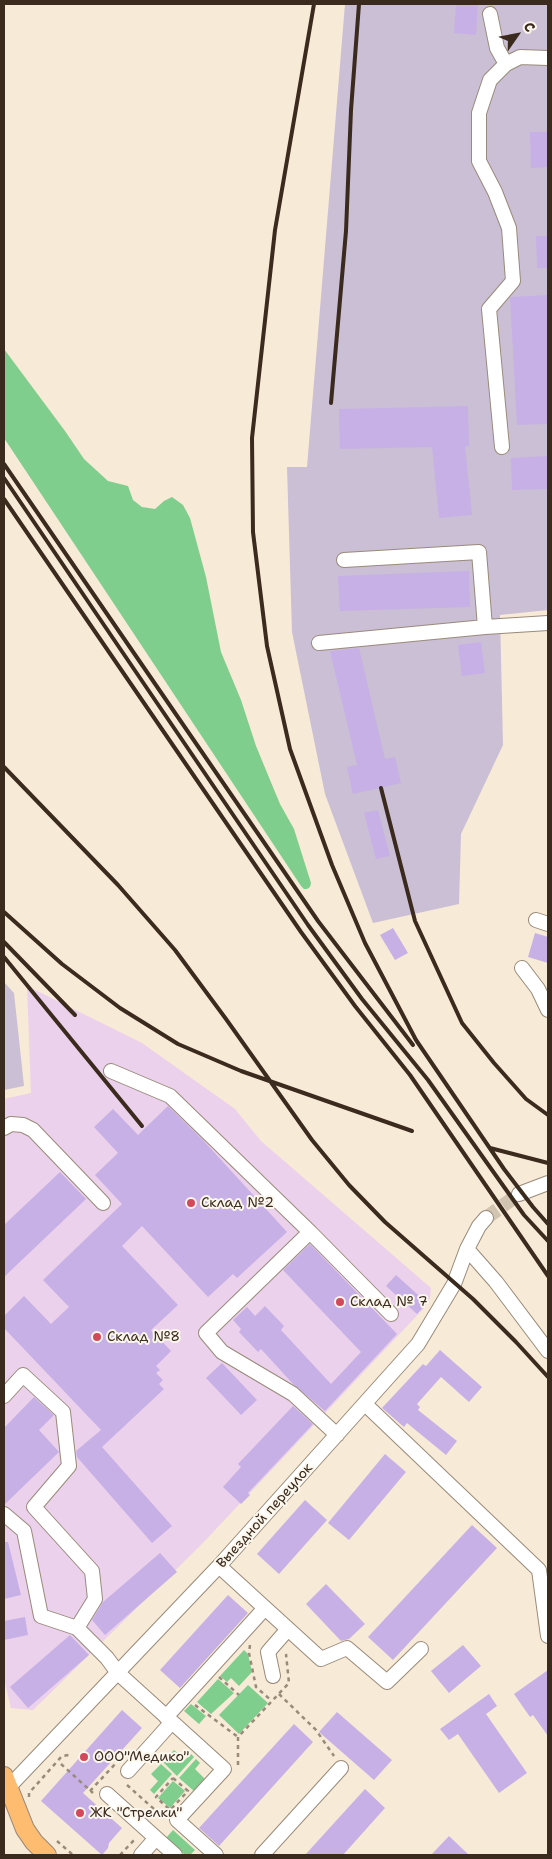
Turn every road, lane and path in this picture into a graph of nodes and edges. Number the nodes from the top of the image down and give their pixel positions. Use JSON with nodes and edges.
{"nodes":[{"id":1,"x":490,"y":14,"type":"dead end"},
{"id":2,"x":548,"y":58,"type":"edge"},
{"id":3,"x":506,"y":64,"type":"junction"},
{"id":4,"x":502,"y":448,"type":"dead end"},
{"id":5,"x":344,"y":560,"type":"dead end"},
{"id":6,"x":548,"y":623,"type":"edge"},
{"id":7,"x":485,"y":627,"type":"junction"},
{"id":8,"x":319,"y":643,"type":"dead end"},
{"id":9,"x":522,"y":968,"type":"dead end"},
{"id":10,"x":548,"y":1010,"type":"edge"},
{"id":11,"x":111,"y":1072,"type":"dead end"},
{"id":12,"x":4,"y":1128,"type":"edge"},
{"id":13,"x":548,"y":1183,"type":"edge"},
{"id":14,"x":519,"y":1194,"type":"tunnel mouth"},
{"id":15,"x":103,"y":1203,"type":"dead end"},
{"id":16,"x":486,"y":1218,"type":"tunnel mouth"},
{"id":17,"x":310,"y":1232,"type":"junction"},
{"id":18,"x":467,"y":1249,"type":"junction"},
{"id":19,"x":391,"y":1314,"type":"dead end"},
{"id":20,"x":548,"y":1351,"type":"edge"},
{"id":21,"x":4,"y":1396,"type":"edge"},
{"id":22,"x":365,"y":1404,"type":"junction"},
{"id":23,"x":337,"y":1435,"type":"junction"},
{"id":24,"x":4,"y":1514,"type":"edge"},
{"id":25,"x":219,"y":1566,"type":"junction"},
{"id":26,"x":265,"y":1608,"type":"junction"},
{"id":27,"x":77,"y":1628,"type":"junction"},
{"id":28,"x":286,"y":1632,"type":"junction"},
{"id":29,"x":548,"y":1636,"type":"edge"},
{"id":30,"x":250,"y":1645,"type":"dead end"},
{"id":31,"x":421,"y":1649,"type":"dead end"},
{"id":32,"x":118,"y":1673,"type":"junction"},
{"id":33,"x":214,"y":1673,"type":"dead end"},
{"id":34,"x":273,"y":1676,"type":"dead end"},
{"id":35,"x":279,"y":1694,"type":"junction"},
{"id":36,"x":239,"y":1695,"type":"dead end"},
{"id":37,"x":189,"y":1700,"type":"dead end"},
{"id":38,"x":272,"y":1701,"type":"junction"},
{"id":39,"x":169,"y":1720,"type":"junction"},
{"id":40,"x":238,"y":1737,"type":"junction"},
{"id":41,"x":69,"y":1755,"type":"dead end"},
{"id":42,"x":238,"y":1767,"type":"dead end"},
{"id":43,"x":342,"y":1768,"type":"joint"},
{"id":44,"x":110,"y":1769,"type":"dead end"},
{"id":45,"x":124,"y":1775,"type":"junction"},
{"id":46,"x":174,"y":1778,"type":"joint"},
{"id":47,"x":5,"y":1785,"type":"edge"},
{"id":48,"x":29,"y":1793,"type":"dead end"},
{"id":49,"x":107,"y":1794,"type":"dead end"},
{"id":50,"x":184,"y":1826,"type":"junction"},
{"id":51,"x":156,"y":1838,"type":"junction"},
{"id":52,"x":46,"y":1855,"type":"edge"},
{"id":53,"x":141,"y":1855,"type":"edge"},
{"id":54,"x":175,"y":1855,"type":"edge"},
{"id":55,"x":216,"y":1855,"type":"edge"},
{"id":56,"x":262,"y":1855,"type":"edge"}],
"edges":[{"from":1,"to":3,"type":"street"},
{"from":2,"to":3,"type":"street"},
{"from":3,"to":4,"type":"street"},
{"from":5,"to":7,"type":"street"},
{"from":6,"to":7,"type":"street"},
{"from":7,"to":8,"type":"street"},
{"from":9,"to":10,"type":"street"},
{"from":11,"to":17,"type":"street"},
{"from":12,"to":15,"type":"street"},
{"from":13,"to":14,"type":"street"},
{"from":16,"to":18,"type":"street","name":"Выездной переулок"},
{"from":17,"to":19,"type":"street"},
{"from":17,"to":23,"type":"street"},
{"from":18,"to":20,"type":"street"},
{"from":18,"to":22,"type":"street","name":"Выездной переулок"},
{"from":21,"to":27,"type":"street"},
{"from":22,"to":23,"type":"street","name":"Выездной переулок"},
{"from":22,"to":29,"type":"street"},
{"from":23,"to":25,"type":"street","name":"Выездной переулок"},
{"from":24,"to":27,"type":"street"},
{"from":25,"to":26,"type":"street"},
{"from":25,"to":32,"type":"street","name":"Выездной переулок"},
{"from":26,"to":28,"type":"street"},
{"from":26,"to":39,"type":"street"},
{"from":27,"to":32,"type":"street"},
{"from":28,"to":31,"type":"street"},
{"from":28,"to":34,"type":"street"},
{"from":28,"to":35,"type":"path"},
{"from":30,"to":38,"type":"path"},
{"from":32,"to":39,"type":"street"},
{"from":32,"to":47,"type":"street","name":"Выездной переулок"},
{"from":33,"to":36,"type":"path"},
{"from":35,"to":38,"type":"path"},
{"from":35,"to":43,"type":"path"},
{"from":37,"to":40,"type":"path"},
{"from":38,"to":40,"type":"path"},
{"from":39,"to":45,"type":"street"},
{"from":39,"to":50,"type":"street"},
{"from":40,"to":42,"type":"path"},
{"from":41,"to":48,"type":"path"},
{"from":43,"to":56,"type":"street"},
{"from":44,"to":45,"type":"path"},
{"from":45,"to":50,"type":"path"},
{"from":46,"to":46,"type":"path"},
{"from":47,"to":52,"type":"main road"},
{"from":49,"to":51,"type":"street"},
{"from":50,"to":55,"type":"street"},
{"from":51,"to":53,"type":"street"},
{"from":51,"to":54,"type":"street"}]}
